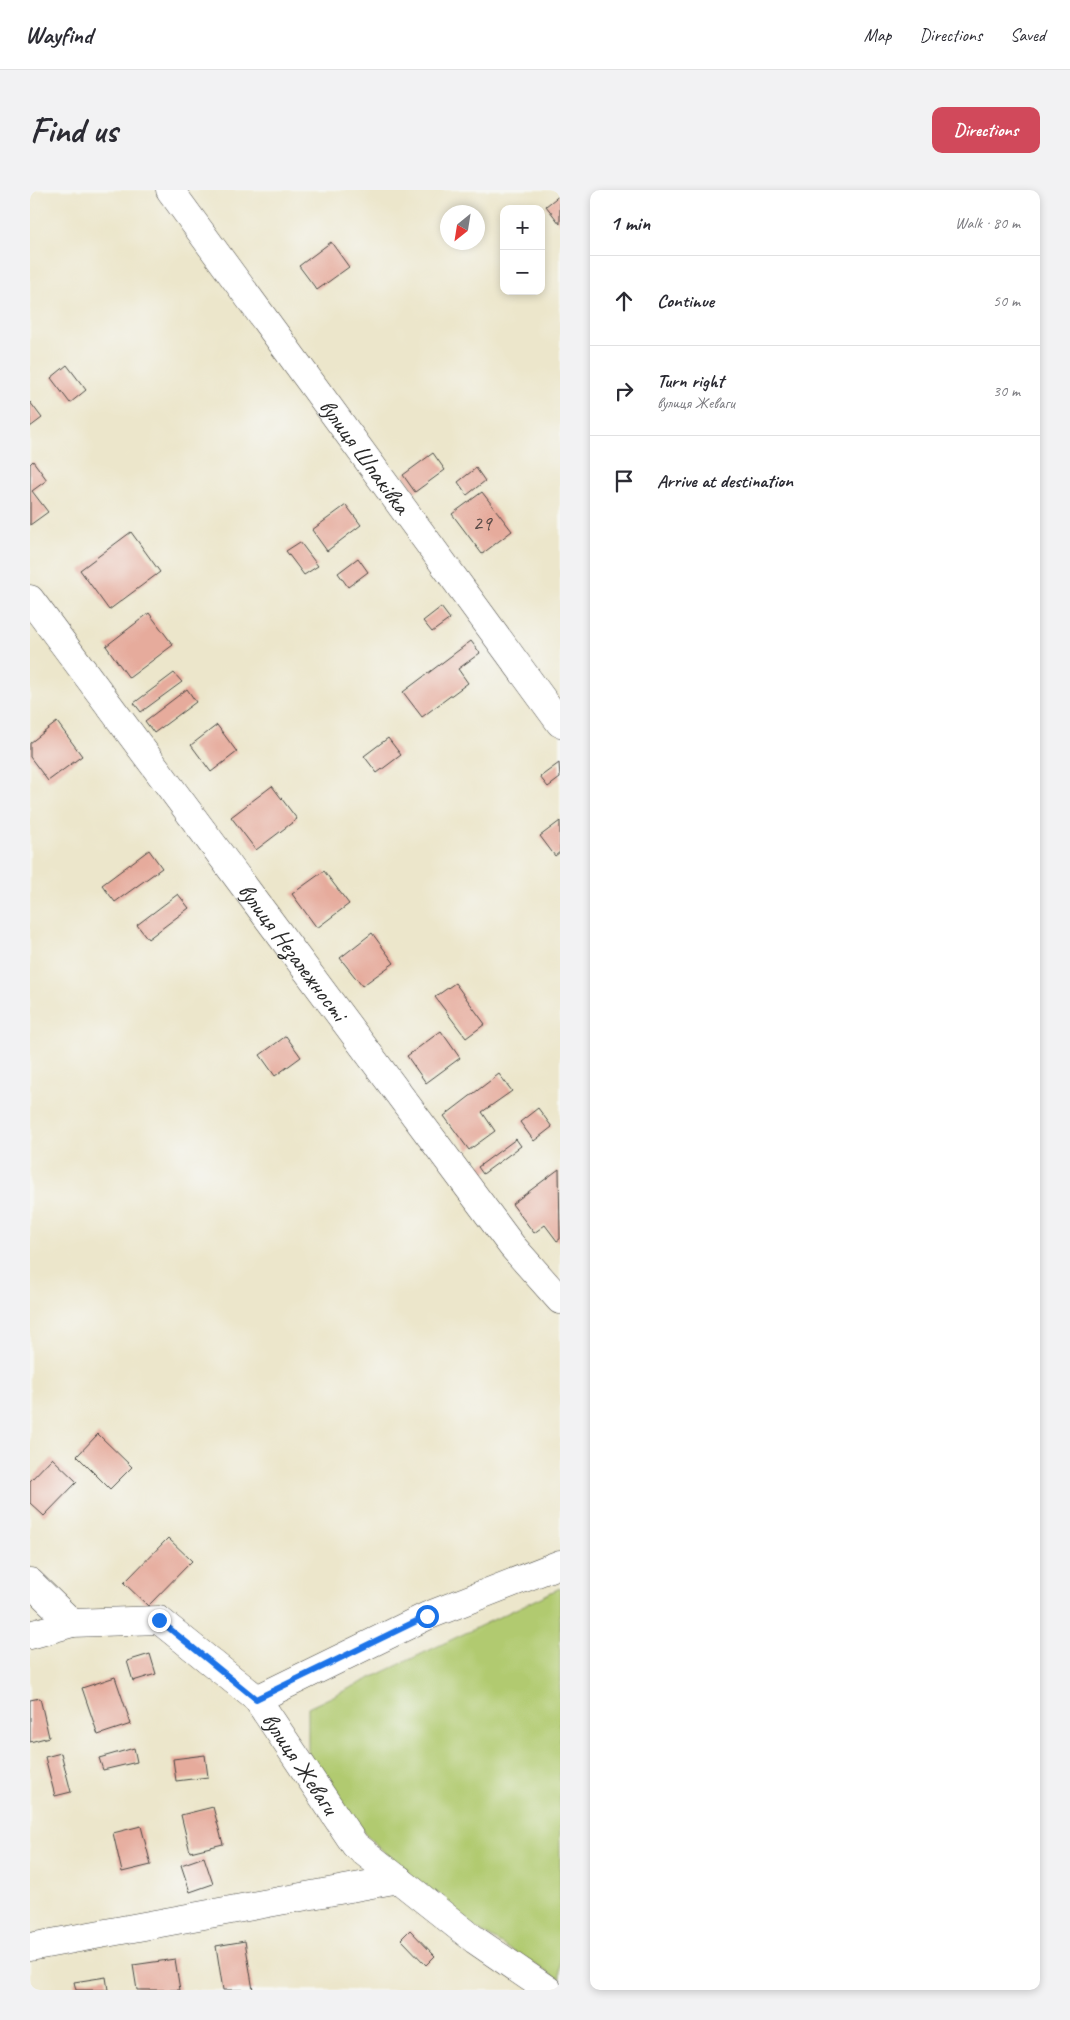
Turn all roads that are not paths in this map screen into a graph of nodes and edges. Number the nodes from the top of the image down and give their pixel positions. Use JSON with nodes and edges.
{"nodes":[{"id":1,"x":170,"y":190,"type":"edge"},
{"id":2,"x":30,"y":599,"type":"edge"},
{"id":3,"x":560,"y":723,"type":"edge"},
{"id":4,"x":560,"y":1300,"type":"edge"},
{"id":5,"x":560,"y":1564,"type":"edge"},
{"id":6,"x":30,"y":1582,"type":"edge"},
{"id":7,"x":72,"y":1624,"type":"junction"},
{"id":8,"x":30,"y":1635,"type":"edge"},
{"id":9,"x":256,"y":1699,"type":"junction"},
{"id":10,"x":399,"y":1879,"type":"junction"},
{"id":11,"x":30,"y":1947,"type":"edge"},
{"id":12,"x":548,"y":1990,"type":"edge"}],
"edges":[{"from":1,"to":3,"type":"street","name":"вулиця Шпаківка"},
{"from":2,"to":4,"type":"street","name":"вулиця Незалежності"},
{"from":5,"to":9,"type":"street"},
{"from":6,"to":7,"type":"street"},
{"from":7,"to":8,"type":"street","name":"вулиця Жеваги"},
{"from":7,"to":9,"type":"street","name":"вулиця Жеваги"},
{"from":9,"to":10,"type":"street","name":"вулиця Жеваги"},
{"from":10,"to":11,"type":"street"},
{"from":10,"to":12,"type":"street","name":"вулиця Жеваги"}]}
